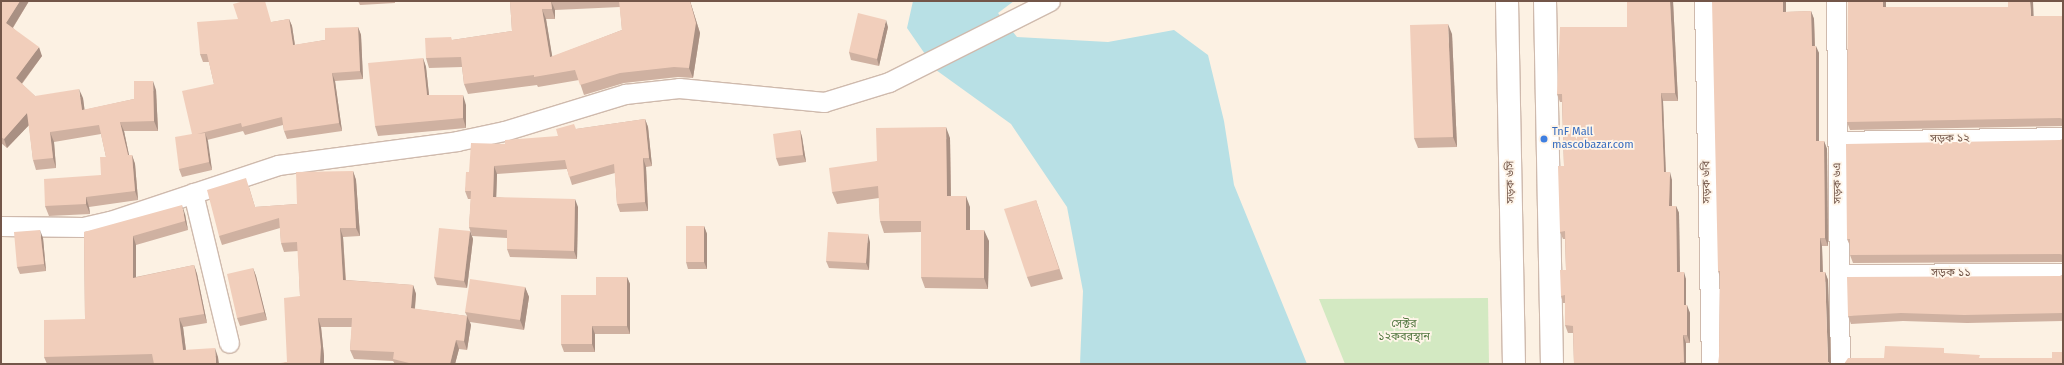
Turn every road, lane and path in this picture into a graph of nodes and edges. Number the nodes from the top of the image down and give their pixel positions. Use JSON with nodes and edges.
{"nodes":[{"id":1,"x":1050,"y":1,"type":"edge"},
{"id":2,"x":1507,"y":1,"type":"edge"},
{"id":3,"x":1546,"y":1,"type":"edge"},
{"id":4,"x":1704,"y":1,"type":"edge"},
{"id":5,"x":1836,"y":1,"type":"edge"},
{"id":6,"x":2063,"y":137,"type":"edge"},
{"id":7,"x":1837,"y":141,"type":"junction"},
{"id":8,"x":193,"y":193,"type":"junction"},
{"id":9,"x":1,"y":226,"type":"edge"},
{"id":10,"x":2063,"y":272,"type":"edge"},
{"id":11,"x":1840,"y":274,"type":"junction"},
{"id":12,"x":229,"y":343,"type":"dead end"},
{"id":13,"x":1514,"y":364,"type":"edge"},
{"id":14,"x":1552,"y":364,"type":"edge"},
{"id":15,"x":1711,"y":364,"type":"edge"},
{"id":16,"x":1840,"y":364,"type":"edge"}],
"edges":[{"from":1,"to":8,"type":"street"},
{"from":2,"to":13,"type":"street","name":"সড়ক ৬সি"},
{"from":3,"to":14,"type":"street"},
{"from":4,"to":15,"type":"street","name":"সড়ক ৬বি"},
{"from":5,"to":7,"type":"street","name":"সড়ক ৬এ"},
{"from":6,"to":7,"type":"street","name":"সড়ক ১২"},
{"from":7,"to":11,"type":"street","name":"সড়ক ৬এ"},
{"from":8,"to":9,"type":"street"},
{"from":8,"to":12,"type":"street"},
{"from":10,"to":11,"type":"street","name":"সড়ক ১১"},
{"from":11,"to":16,"type":"street","name":"সড়ক ৬এ"}]}
